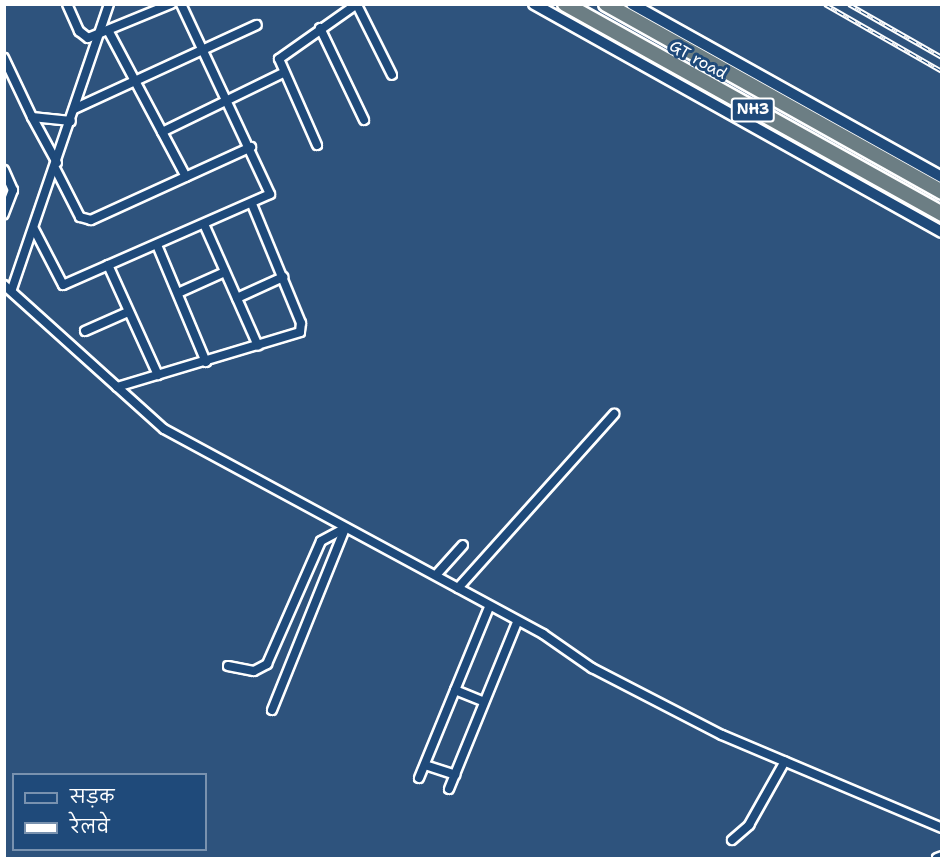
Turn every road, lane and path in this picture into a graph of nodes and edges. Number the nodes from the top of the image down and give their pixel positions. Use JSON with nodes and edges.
{"nodes":[{"id":1,"x":67,"y":4,"type":"edge"},
{"id":2,"x":109,"y":4,"type":"edge"},
{"id":3,"x":171,"y":4,"type":"edge"},
{"id":4,"x":181,"y":4,"type":"edge"},
{"id":5,"x":534,"y":4,"type":"edge"},
{"id":6,"x":565,"y":4,"type":"edge"},
{"id":7,"x":606,"y":4,"type":"edge"},
{"id":8,"x":632,"y":4,"type":"edge"},
{"id":9,"x":357,"y":5,"type":"edge"},
{"id":10,"x":257,"y":25,"type":"dead end"},
{"id":11,"x":320,"y":28,"type":"junction"},
{"id":12,"x":109,"y":32,"type":"junction"},
{"id":13,"x":97,"y":37,"type":"junction"},
{"id":14,"x":204,"y":49,"type":"junction"},
{"id":15,"x":4,"y":58,"type":"edge"},
{"id":16,"x":283,"y":73,"type":"junction"},
{"id":17,"x":392,"y":75,"type":"dead end"},
{"id":18,"x":134,"y":82,"type":"junction"},
{"id":19,"x":228,"y":99,"type":"junction"},
{"id":20,"x":74,"y":109,"type":"junction"},
{"id":21,"x":32,"y":117,"type":"junction"},
{"id":22,"x":364,"y":120,"type":"dead end"},
{"id":23,"x":71,"y":121,"type":"junction"},
{"id":24,"x":162,"y":132,"type":"junction"},
{"id":25,"x":317,"y":145,"type":"dead end"},
{"id":26,"x":251,"y":147,"type":"junction"},
{"id":27,"x":56,"y":166,"type":"junction"},
{"id":28,"x":4,"y":170,"type":"edge"},
{"id":29,"x":186,"y":177,"type":"junction"},
{"id":30,"x":942,"y":177,"type":"edge"},
{"id":31,"x":9,"y":188,"type":"edge"},
{"id":32,"x":942,"y":192,"type":"edge"},
{"id":33,"x":252,"y":204,"type":"junction"},
{"id":34,"x":4,"y":214,"type":"edge"},
{"id":35,"x":942,"y":214,"type":"edge"},
{"id":36,"x":204,"y":224,"type":"junction"},
{"id":37,"x":34,"y":229,"type":"junction"},
{"id":38,"x":942,"y":232,"type":"edge"},
{"id":39,"x":157,"y":245,"type":"junction"},
{"id":40,"x":108,"y":265,"type":"junction"},
{"id":41,"x":225,"y":272,"type":"junction"},
{"id":42,"x":283,"y":277,"type":"junction"},
{"id":43,"x":8,"y":287,"type":"edge"},
{"id":44,"x":178,"y":293,"type":"junction"},
{"id":45,"x":237,"y":298,"type":"junction"},
{"id":46,"x":128,"y":312,"type":"junction"},
{"id":47,"x":85,"y":331,"type":"dead end"},
{"id":48,"x":258,"y":346,"type":"junction"},
{"id":49,"x":206,"y":362,"type":"junction"},
{"id":50,"x":158,"y":375,"type":"junction"},
{"id":51,"x":117,"y":387,"type":"junction"},
{"id":52,"x":614,"y":414,"type":"dead end"},
{"id":53,"x":345,"y":527,"type":"junction"},
{"id":54,"x":463,"y":545,"type":"dead end"},
{"id":55,"x":436,"y":575,"type":"junction"},
{"id":56,"x":458,"y":588,"type":"junction"},
{"id":57,"x":489,"y":607,"type":"junction"},
{"id":58,"x":517,"y":622,"type":"junction"},
{"id":59,"x":228,"y":666,"type":"dead end"},
{"id":60,"x":455,"y":690,"type":"junction"},
{"id":61,"x":484,"y":702,"type":"junction"},
{"id":62,"x":272,"y":710,"type":"dead end"},
{"id":63,"x":785,"y":761,"type":"junction"},
{"id":64,"x":425,"y":765,"type":"junction"},
{"id":65,"x":455,"y":775,"type":"junction"},
{"id":66,"x":419,"y":778,"type":"dead end"},
{"id":67,"x":449,"y":789,"type":"dead end"},
{"id":68,"x":942,"y":828,"type":"edge"},
{"id":69,"x":732,"y":840,"type":"dead end"},
{"id":70,"x":942,"y":856,"type":"edge"},
{"id":71,"x":937,"y":858,"type":"edge"}],
"edges":[{"from":1,"to":13,"type":"street"},
{"from":2,"to":13,"type":"street"},
{"from":3,"to":12,"type":"street"},
{"from":4,"to":14,"type":"street"},
{"from":5,"to":38,"type":"main road"},
{"from":6,"to":35,"type":"highway","name":"GT road","number":"NH3"},
{"from":7,"to":32,"type":"highway","name":"GT road","number":"NH3"},
{"from":8,"to":30,"type":"main road"},
{"from":9,"to":11,"type":"street"},
{"from":9,"to":17,"type":"street"},
{"from":10,"to":14,"type":"street"},
{"from":11,"to":16,"type":"street"},
{"from":11,"to":22,"type":"street"},
{"from":12,"to":13,"type":"street"},
{"from":12,"to":18,"type":"street"},
{"from":13,"to":20,"type":"street"},
{"from":14,"to":18,"type":"street"},
{"from":14,"to":19,"type":"street"},
{"from":15,"to":21,"type":"street"},
{"from":16,"to":19,"type":"street"},
{"from":16,"to":25,"type":"street"},
{"from":18,"to":20,"type":"street"},
{"from":18,"to":24,"type":"street"},
{"from":19,"to":24,"type":"street"},
{"from":19,"to":26,"type":"street"},
{"from":20,"to":23,"type":"street"},
{"from":21,"to":23,"type":"street"},
{"from":21,"to":27,"type":"street"},
{"from":23,"to":27,"type":"street"},
{"from":24,"to":29,"type":"street"},
{"from":26,"to":29,"type":"street"},
{"from":26,"to":33,"type":"street"},
{"from":27,"to":29,"type":"street"},
{"from":27,"to":37,"type":"street"},
{"from":28,"to":31,"type":"street"},
{"from":31,"to":34,"type":"street"},
{"from":33,"to":36,"type":"street"},
{"from":33,"to":42,"type":"street"},
{"from":36,"to":39,"type":"street"},
{"from":36,"to":41,"type":"street"},
{"from":37,"to":40,"type":"street"},
{"from":37,"to":43,"type":"street"},
{"from":39,"to":40,"type":"street"},
{"from":39,"to":44,"type":"street"},
{"from":40,"to":46,"type":"street"},
{"from":41,"to":44,"type":"street"},
{"from":41,"to":45,"type":"street"},
{"from":42,"to":45,"type":"street"},
{"from":42,"to":48,"type":"street"},
{"from":43,"to":51,"type":"street"},
{"from":44,"to":49,"type":"street"},
{"from":45,"to":48,"type":"street"},
{"from":46,"to":47,"type":"street"},
{"from":46,"to":50,"type":"street"},
{"from":48,"to":49,"type":"street"},
{"from":49,"to":50,"type":"street"},
{"from":50,"to":51,"type":"street"},
{"from":51,"to":53,"type":"street"},
{"from":52,"to":56,"type":"street"},
{"from":53,"to":55,"type":"street"},
{"from":53,"to":59,"type":"street"},
{"from":53,"to":62,"type":"street"},
{"from":54,"to":55,"type":"street"},
{"from":55,"to":56,"type":"street"},
{"from":56,"to":57,"type":"street"},
{"from":57,"to":58,"type":"street"},
{"from":57,"to":60,"type":"street"},
{"from":58,"to":61,"type":"street"},
{"from":58,"to":63,"type":"street"},
{"from":60,"to":61,"type":"street"},
{"from":60,"to":64,"type":"street"},
{"from":61,"to":65,"type":"street"},
{"from":63,"to":68,"type":"street"},
{"from":63,"to":69,"type":"street"},
{"from":64,"to":65,"type":"street"},
{"from":64,"to":66,"type":"street"},
{"from":65,"to":67,"type":"street"},
{"from":70,"to":71,"type":"street"}]}
